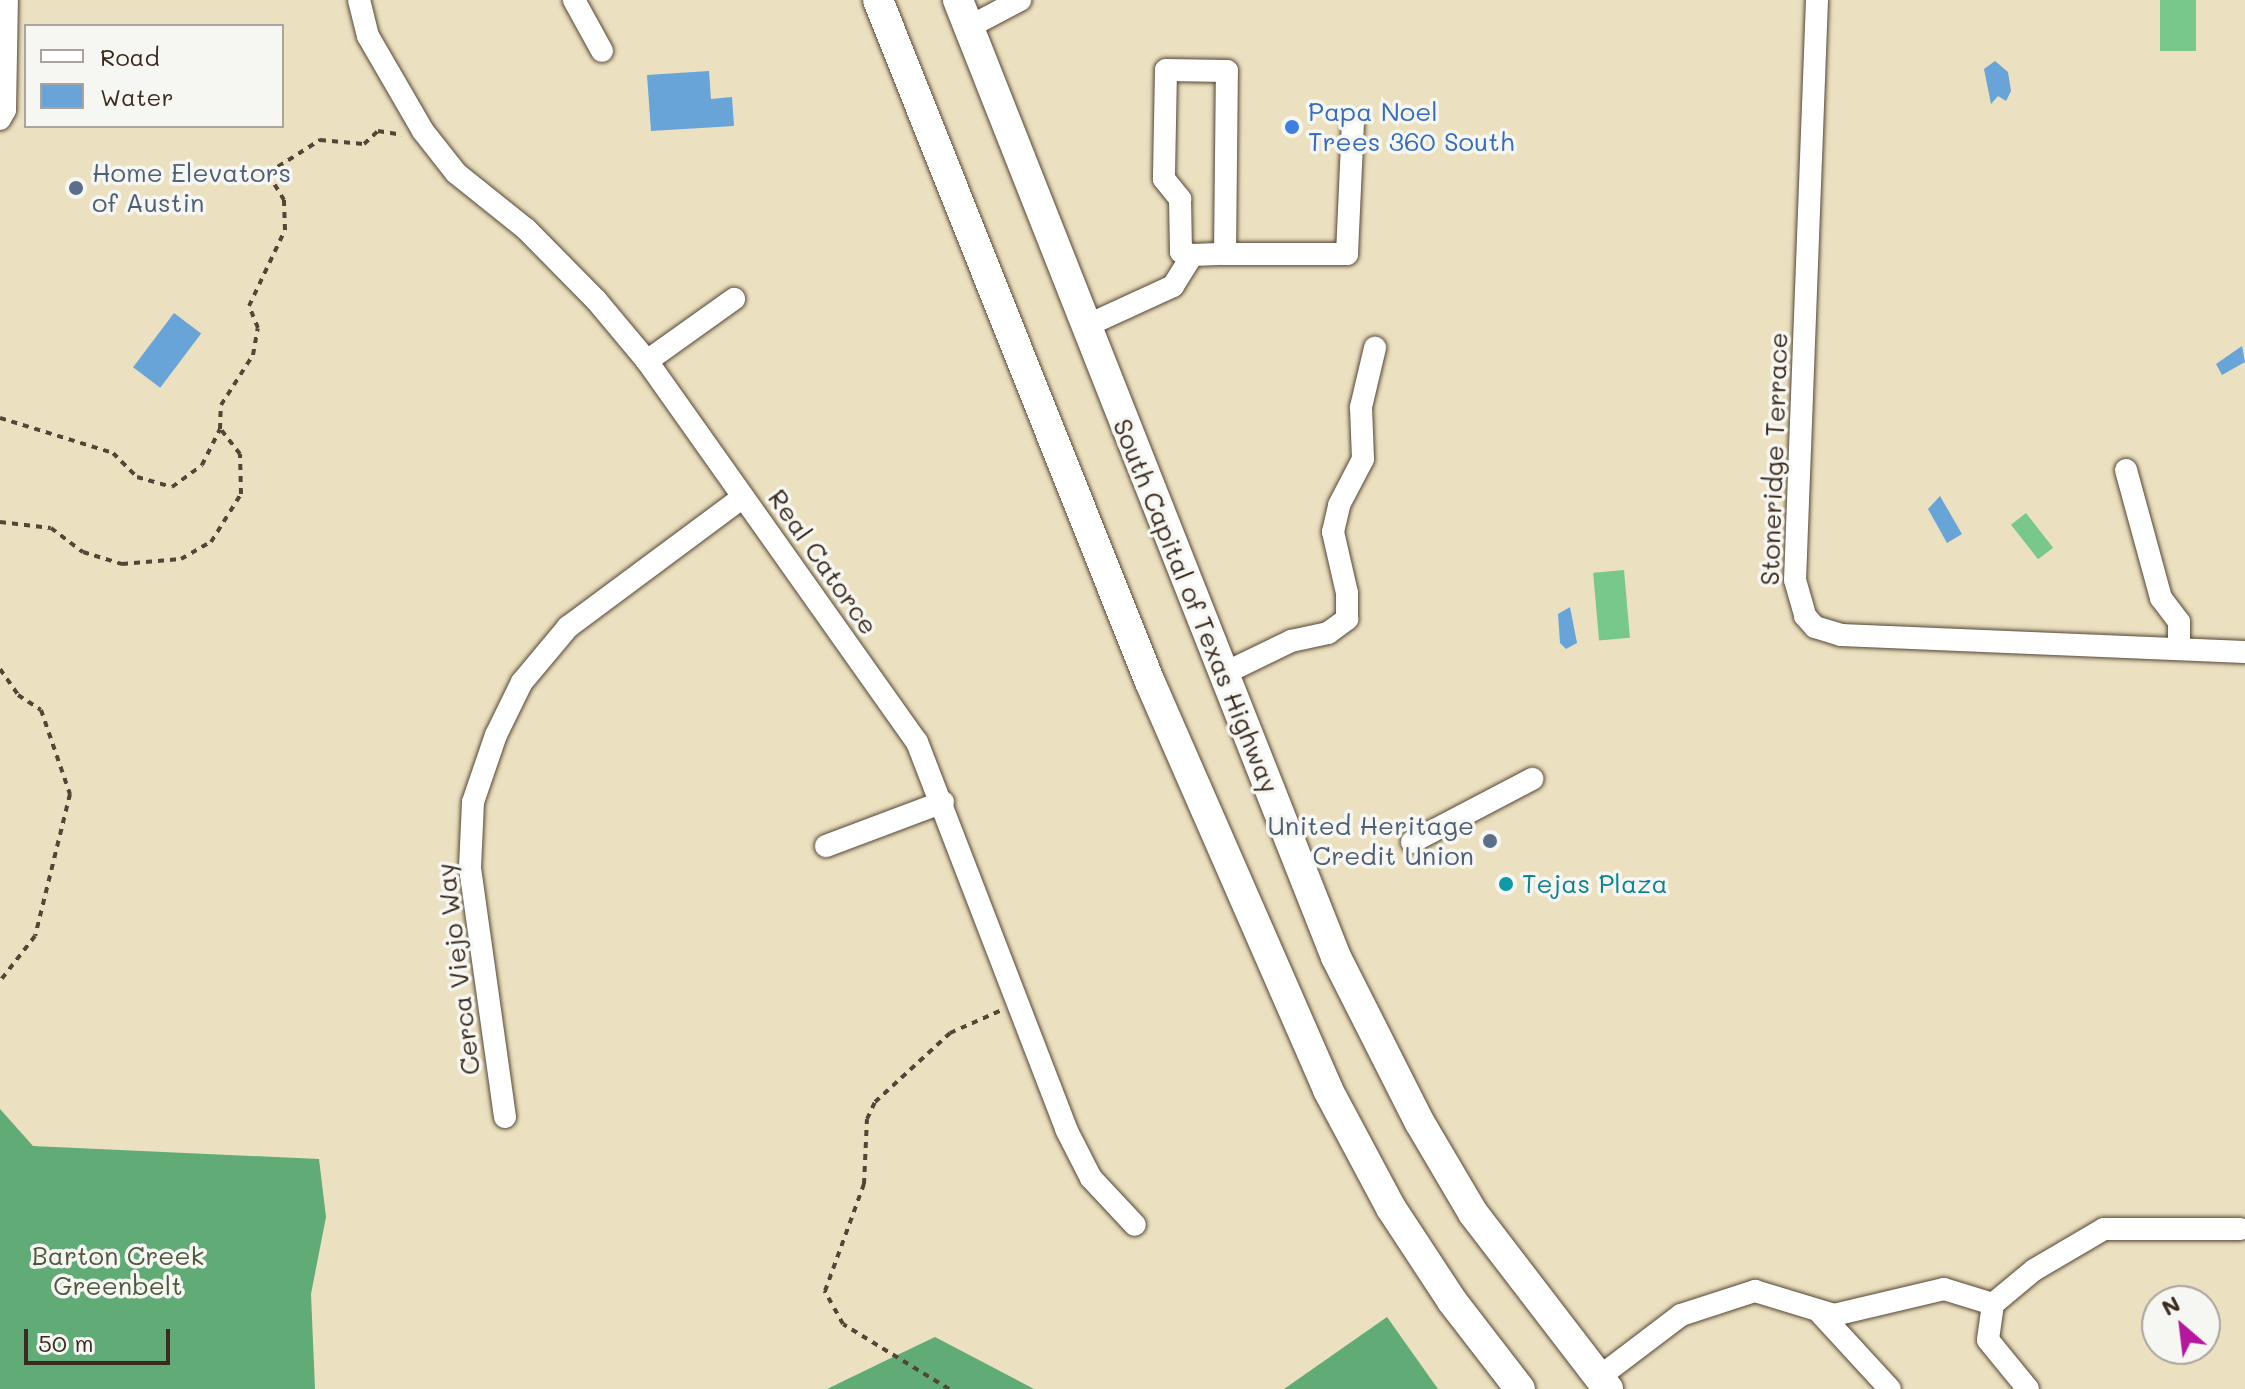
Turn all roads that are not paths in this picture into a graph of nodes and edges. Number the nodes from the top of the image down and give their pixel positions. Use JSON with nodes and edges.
{"nodes":[{"id":1,"x":7,"y":0,"type":"edge"},
{"id":2,"x":359,"y":0,"type":"edge"},
{"id":3,"x":574,"y":0,"type":"edge"},
{"id":4,"x":878,"y":0,"type":"edge"},
{"id":5,"x":1020,"y":0,"type":"edge"},
{"id":6,"x":1817,"y":0,"type":"edge"},
{"id":7,"x":964,"y":14,"type":"edge"},
{"id":8,"x":602,"y":51,"type":"dead end"},
{"id":9,"x":0,"y":119,"type":"edge"},
{"id":10,"x":1353,"y":123,"type":"dead end"},
{"id":11,"x":1225,"y":254,"type":"junction"},
{"id":12,"x":1192,"y":255,"type":"junction"},
{"id":13,"x":734,"y":299,"type":"dead end"},
{"id":14,"x":1086,"y":326,"type":"junction"},
{"id":15,"x":1375,"y":348,"type":"dead end"},
{"id":16,"x":647,"y":361,"type":"junction"},
{"id":17,"x":2126,"y":470,"type":"dead end"},
{"id":18,"x":743,"y":497,"type":"junction"},
{"id":19,"x":2179,"y":648,"type":"junction"},
{"id":20,"x":2245,"y":652,"type":"edge"},
{"id":21,"x":1223,"y":674,"type":"junction"},
{"id":22,"x":1532,"y":779,"type":"dead end"},
{"id":23,"x":943,"y":802,"type":"junction"},
{"id":24,"x":1412,"y":842,"type":"dead end"},
{"id":25,"x":826,"y":846,"type":"dead end"},
{"id":26,"x":505,"y":1117,"type":"dead end"},
{"id":27,"x":1135,"y":1225,"type":"dead end"},
{"id":28,"x":2240,"y":1229,"type":"dead end"},
{"id":29,"x":1993,"y":1304,"type":"junction"},
{"id":30,"x":1820,"y":1313,"type":"junction"},
{"id":31,"x":1603,"y":1383,"type":"edge"},
{"id":32,"x":1520,"y":1389,"type":"edge"},
{"id":33,"x":1890,"y":1389,"type":"edge"},
{"id":34,"x":2028,"y":1389,"type":"edge"}],
"edges":[{"from":1,"to":9,"type":"street"},
{"from":2,"to":16,"type":"street","name":"Real Catorce"},
{"from":3,"to":8,"type":"street"},
{"from":4,"to":32,"type":"highway"},
{"from":5,"to":7,"type":"street"},
{"from":6,"to":19,"type":"street","name":"Stoneridge Terrace"},
{"from":7,"to":14,"type":"highway","name":"South Capital of Texas Highway"},
{"from":10,"to":11,"type":"street"},
{"from":11,"to":12,"type":"street"},
{"from":11,"to":12,"type":"street"},
{"from":12,"to":14,"type":"street"},
{"from":13,"to":16,"type":"street"},
{"from":14,"to":21,"type":"highway","name":"South Capital of Texas Highway"},
{"from":15,"to":21,"type":"street"},
{"from":16,"to":18,"type":"street","name":"Real Catorce"},
{"from":17,"to":19,"type":"street"},
{"from":18,"to":23,"type":"street","name":"Real Catorce"},
{"from":18,"to":26,"type":"street","name":"Cerca Viejo Way"},
{"from":19,"to":20,"type":"street","name":"Stoneridge Terrace"},
{"from":21,"to":31,"type":"highway","name":"South Capital of Texas Highway"},
{"from":22,"to":24,"type":"street"},
{"from":23,"to":25,"type":"street"},
{"from":23,"to":27,"type":"street","name":"Real Catorce"},
{"from":28,"to":29,"type":"street"},
{"from":29,"to":30,"type":"street"},
{"from":29,"to":34,"type":"street"},
{"from":30,"to":31,"type":"street"},
{"from":30,"to":33,"type":"street"}]}
